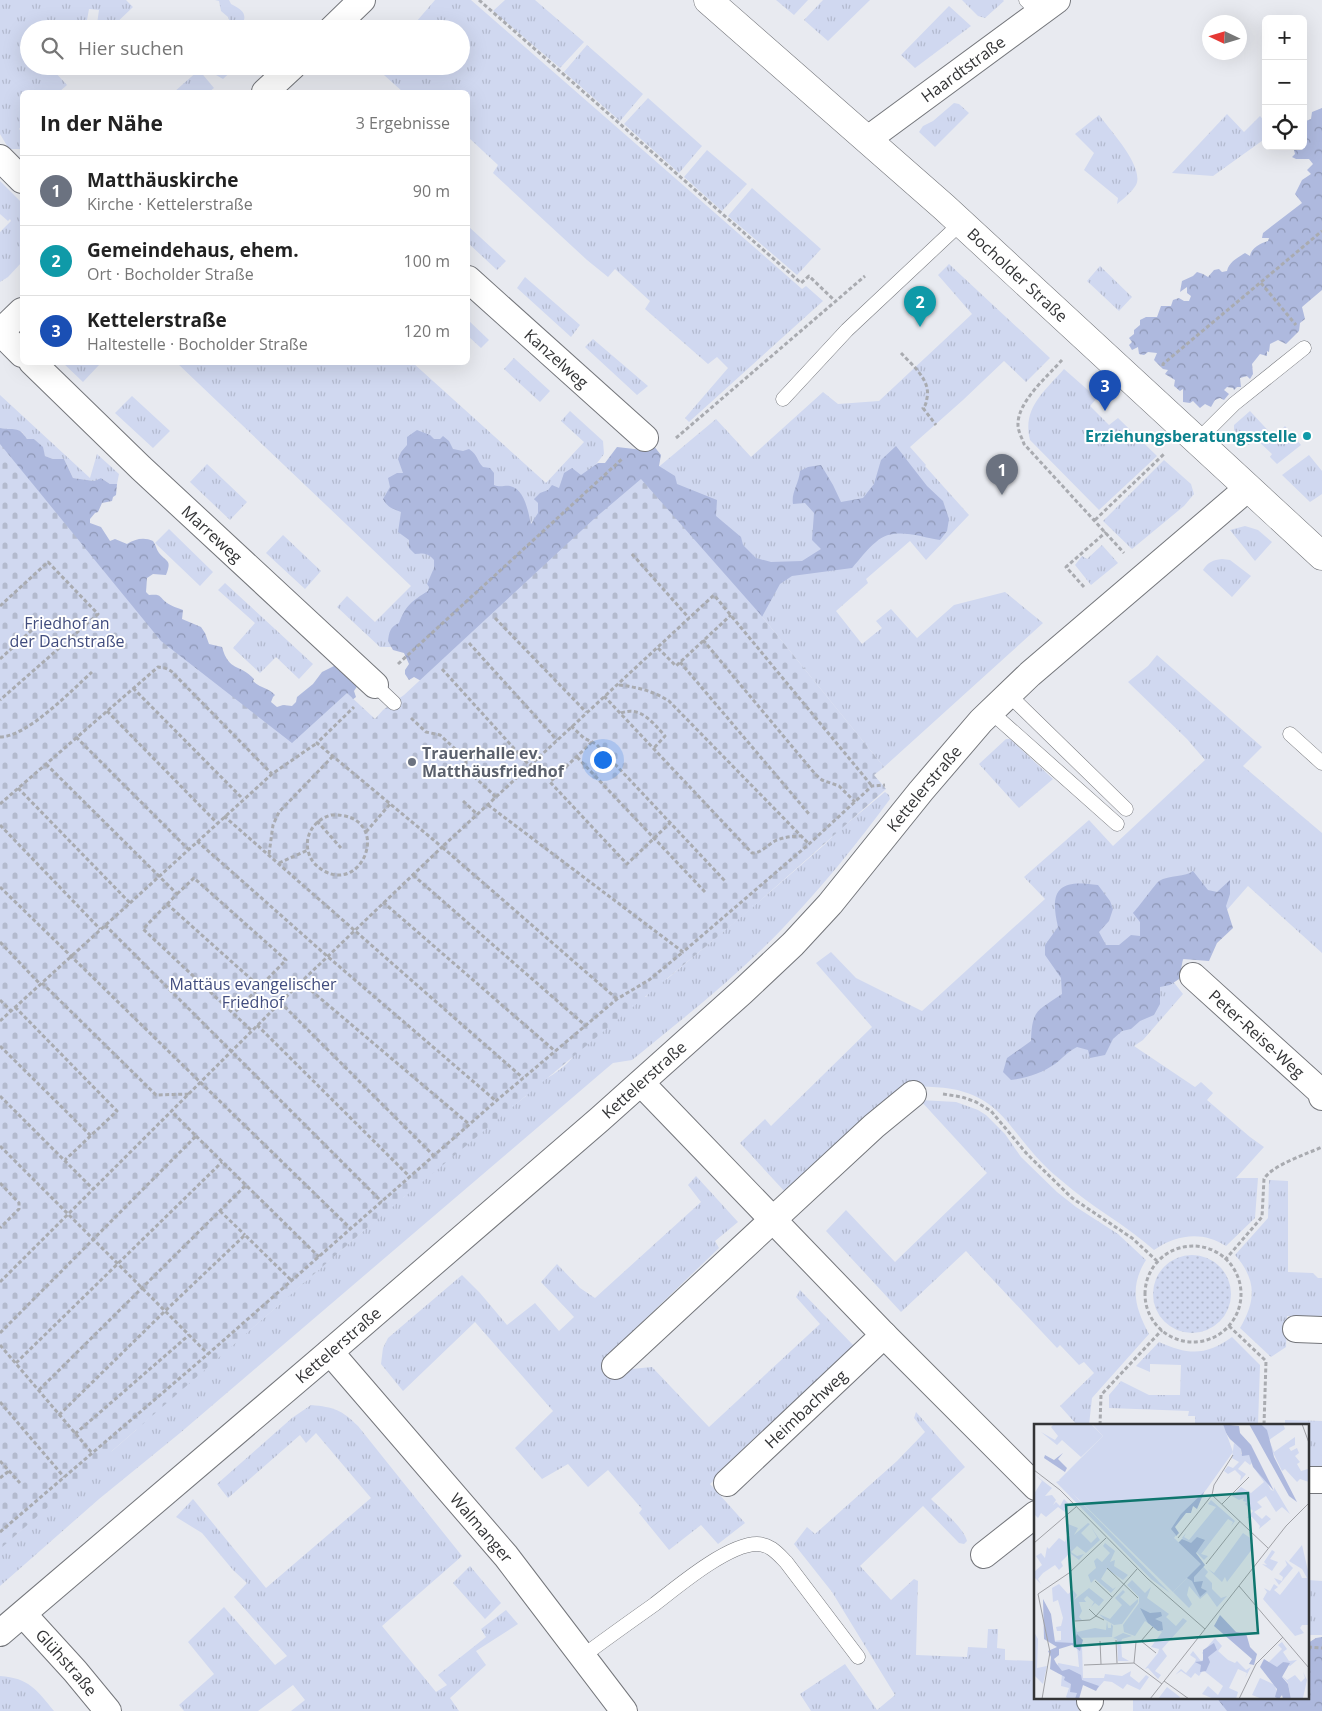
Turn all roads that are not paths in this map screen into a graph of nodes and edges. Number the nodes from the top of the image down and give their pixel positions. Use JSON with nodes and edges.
{"nodes":[{"id":1,"x":362,"y":0,"type":"edge"},
{"id":2,"x":708,"y":0,"type":"edge"},
{"id":3,"x":1040,"y":4,"type":"edge"},
{"id":4,"x":341,"y":20,"type":"edge"},
{"id":5,"x":283,"y":75,"type":"edge"},
{"id":6,"x":267,"y":90,"type":"edge"},
{"id":7,"x":868,"y":139,"type":"junction"},
{"id":8,"x":0,"y":158,"type":"edge"},
{"id":9,"x":20,"y":178,"type":"edge"},
{"id":10,"x":961,"y":223,"type":"junction"},
{"id":11,"x":470,"y":281,"type":"edge"},
{"id":12,"x":20,"y":313,"type":"edge"},
{"id":13,"x":0,"y":332,"type":"edge"},
{"id":14,"x":1304,"y":348,"type":"dead end"},
{"id":15,"x":20,"y":352,"type":"edge"},
{"id":16,"x":35,"y":365,"type":"edge"},
{"id":17,"x":783,"y":399,"type":"dead end"},
{"id":18,"x":645,"y":438,"type":"road end"},
{"id":19,"x":1197,"y":441,"type":"junction"},
{"id":20,"x":1248,"y":488,"type":"junction"},
{"id":21,"x":1322,"y":556,"type":"edge"},
{"id":22,"x":375,"y":686,"type":"joint"},
{"id":23,"x":394,"y":703,"type":"road end"},
{"id":24,"x":1000,"y":704,"type":"junction"},
{"id":25,"x":1290,"y":734,"type":"dead end"},
{"id":26,"x":1322,"y":762,"type":"edge"},
{"id":27,"x":1126,"y":810,"type":"dead end"},
{"id":28,"x":1116,"y":824,"type":"dead end"},
{"id":29,"x":1193,"y":976,"type":"dead end"},
{"id":30,"x":641,"y":1083,"type":"junction"},
{"id":31,"x":1322,"y":1092,"type":"edge"},
{"id":32,"x":913,"y":1094,"type":"road end"},
{"id":33,"x":1322,"y":1097,"type":"edge"},
{"id":34,"x":773,"y":1221,"type":"junction"},
{"id":35,"x":1296,"y":1329,"type":"dead end"},
{"id":36,"x":1322,"y":1330,"type":"edge"},
{"id":37,"x":884,"y":1335,"type":"junction"},
{"id":38,"x":330,"y":1352,"type":"junction"},
{"id":39,"x":615,"y":1366,"type":"dead end"},
{"id":40,"x":727,"y":1483,"type":"dead end"},
{"id":41,"x":1034,"y":1485,"type":"edge"},
{"id":42,"x":1034,"y":1516,"type":"edge"},
{"id":43,"x":984,"y":1555,"type":"dead end"},
{"id":44,"x":23,"y":1614,"type":"junction"},
{"id":45,"x":0,"y":1633,"type":"edge"},
{"id":46,"x":583,"y":1656,"type":"junction"},
{"id":47,"x":858,"y":1657,"type":"dead end"},
{"id":48,"x":108,"y":1711,"type":"edge"},
{"id":49,"x":624,"y":1711,"type":"edge"}],
"edges":[{"from":1,"to":4,"type":"street"},
{"from":2,"to":7,"type":"main road","name":"Bocholder Straße"},
{"from":3,"to":7,"type":"street","name":"Haardtstraße"},
{"from":5,"to":6,"type":"street"},
{"from":7,"to":10,"type":"main road","name":"Bocholder Straße"},
{"from":8,"to":9,"type":"street"},
{"from":10,"to":17,"type":"lane"},
{"from":10,"to":19,"type":"main road","name":"Bocholder Straße"},
{"from":11,"to":18,"type":"street","name":"Kanzelweg"},
{"from":12,"to":13,"type":"street"},
{"from":13,"to":15,"type":"street"},
{"from":14,"to":19,"type":"lane"},
{"from":16,"to":22,"type":"street","name":"Marreweg"},
{"from":19,"to":20,"type":"main road","name":"Bocholder Straße"},
{"from":20,"to":21,"type":"main road","name":"Bocholder Straße"},
{"from":20,"to":24,"type":"street","name":"Kettelerstraße"},
{"from":22,"to":23,"type":"lane","name":"Marreweg"},
{"from":24,"to":27,"type":"lane"},
{"from":24,"to":28,"type":"lane"},
{"from":24,"to":30,"type":"street","name":"Kettelerstraße"},
{"from":25,"to":26,"type":"lane"},
{"from":29,"to":31,"type":"street","name":"Peter-Reise-Weg"},
{"from":30,"to":34,"type":"street"},
{"from":30,"to":38,"type":"street","name":"Kettelerstraße"},
{"from":31,"to":33,"type":"street","name":"Peter-Reise-Weg"},
{"from":32,"to":34,"type":"street"},
{"from":34,"to":37,"type":"street"},
{"from":34,"to":39,"type":"street"},
{"from":35,"to":36,"type":"street"},
{"from":37,"to":40,"type":"street","name":"Heimbachweg"},
{"from":37,"to":41,"type":"street"},
{"from":38,"to":44,"type":"street","name":"Kettelerstraße"},
{"from":38,"to":46,"type":"street","name":"Walmanger"},
{"from":42,"to":43,"type":"street"},
{"from":44,"to":45,"type":"street","name":"Kettelerstraße"},
{"from":44,"to":48,"type":"street","name":"Glühstraße"},
{"from":46,"to":47,"type":"lane"},
{"from":46,"to":49,"type":"street","name":"Walmanger"}]}
